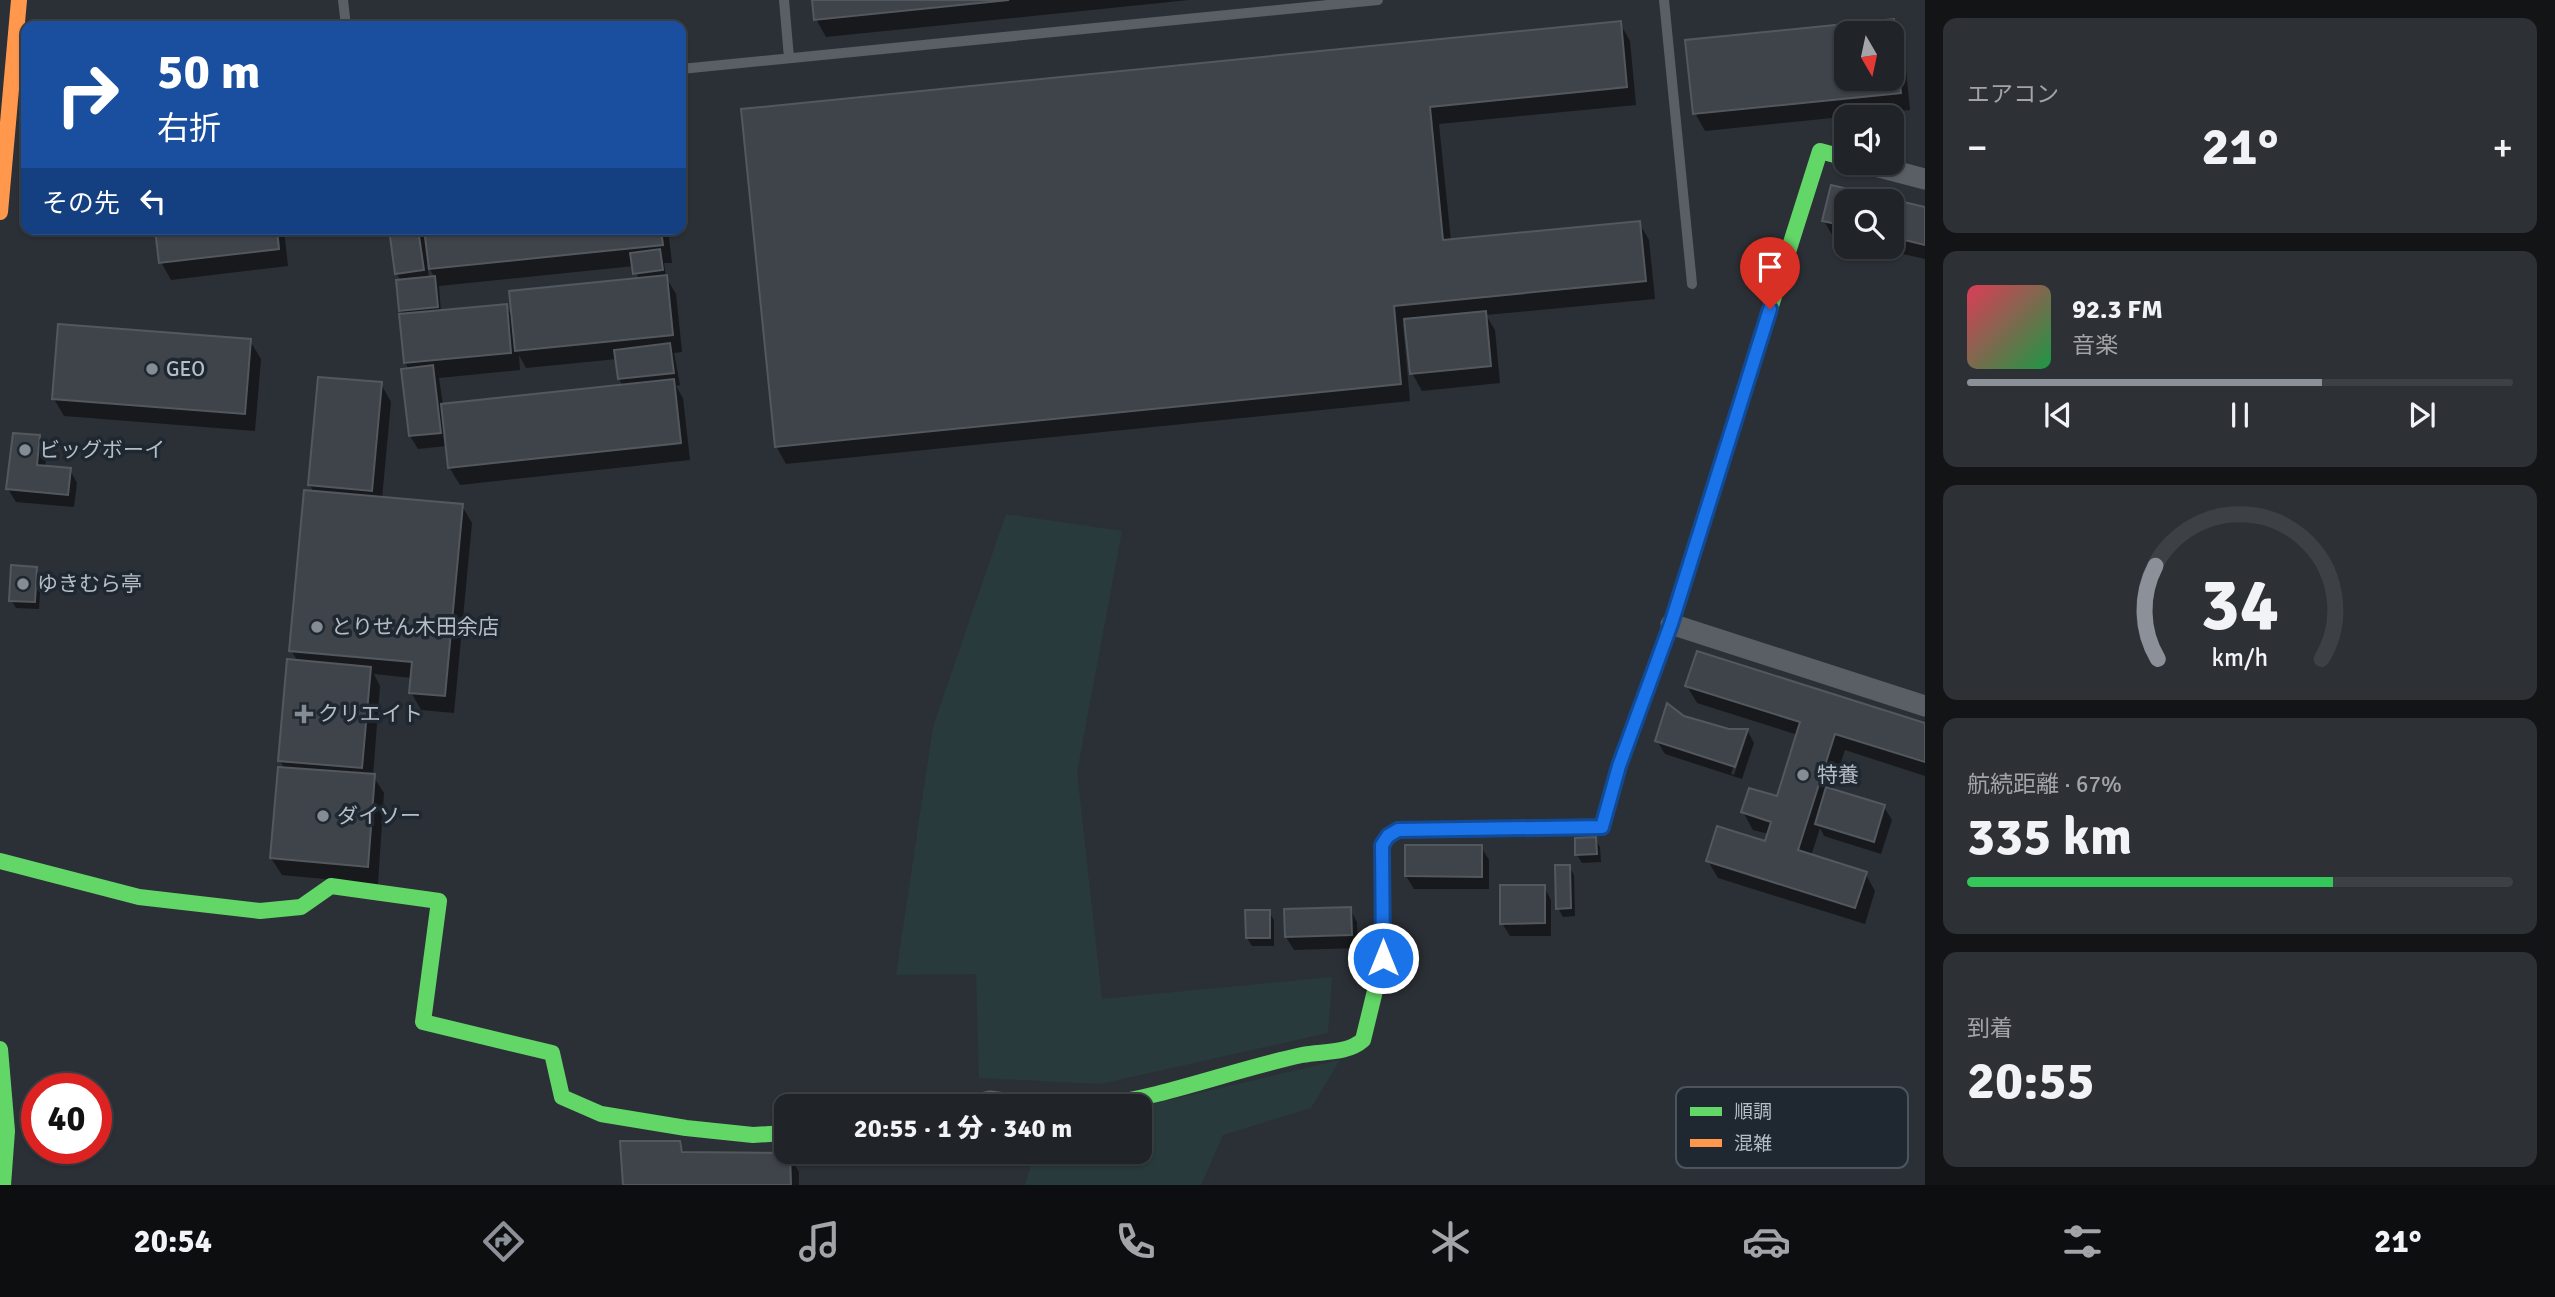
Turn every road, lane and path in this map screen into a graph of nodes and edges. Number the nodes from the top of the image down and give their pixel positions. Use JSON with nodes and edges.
{"nodes":[{"id":1,"x":19,"y":0,"type":"edge"},
{"id":2,"x":343,"y":0,"type":"edge"},
{"id":3,"x":784,"y":0,"type":"edge"},
{"id":4,"x":1378,"y":0,"type":"edge"},
{"id":5,"x":1664,"y":0,"type":"edge"},
{"id":6,"x":345,"y":21,"type":"edge"},
{"id":7,"x":789,"y":58,"type":"junction"},
{"id":8,"x":686,"y":68,"type":"edge"},
{"id":9,"x":1834,"y":155,"type":"edge"},
{"id":10,"x":1904,"y":173,"type":"edge"},
{"id":11,"x":1925,"y":179,"type":"edge"},
{"id":12,"x":0,"y":212,"type":"edge"},
{"id":13,"x":1692,"y":284,"type":"dead end"},
{"id":14,"x":1671,"y":624,"type":"junction"},
{"id":15,"x":1925,"y":706,"type":"edge"},
{"id":16,"x":0,"y":861,"type":"edge"},
{"id":17,"x":0,"y":1049,"type":"edge"},
{"id":18,"x":1152,"y":1095,"type":"edge"},
{"id":19,"x":774,"y":1134,"type":"edge"},
{"id":20,"x":3,"y":1185,"type":"edge"}],
"edges":[{"from":1,"to":12,"type":"street"},
{"from":2,"to":6,"type":"lane"},
{"from":3,"to":7,"type":"lane"},
{"from":4,"to":7,"type":"lane"},
{"from":5,"to":13,"type":"lane"},
{"from":7,"to":8,"type":"lane"},
{"from":9,"to":14,"type":"street"},
{"from":10,"to":11,"type":"street"},
{"from":14,"to":15,"type":"street"},
{"from":14,"to":18,"type":"street"},
{"from":16,"to":19,"type":"street"},
{"from":17,"to":20,"type":"street"}]}
